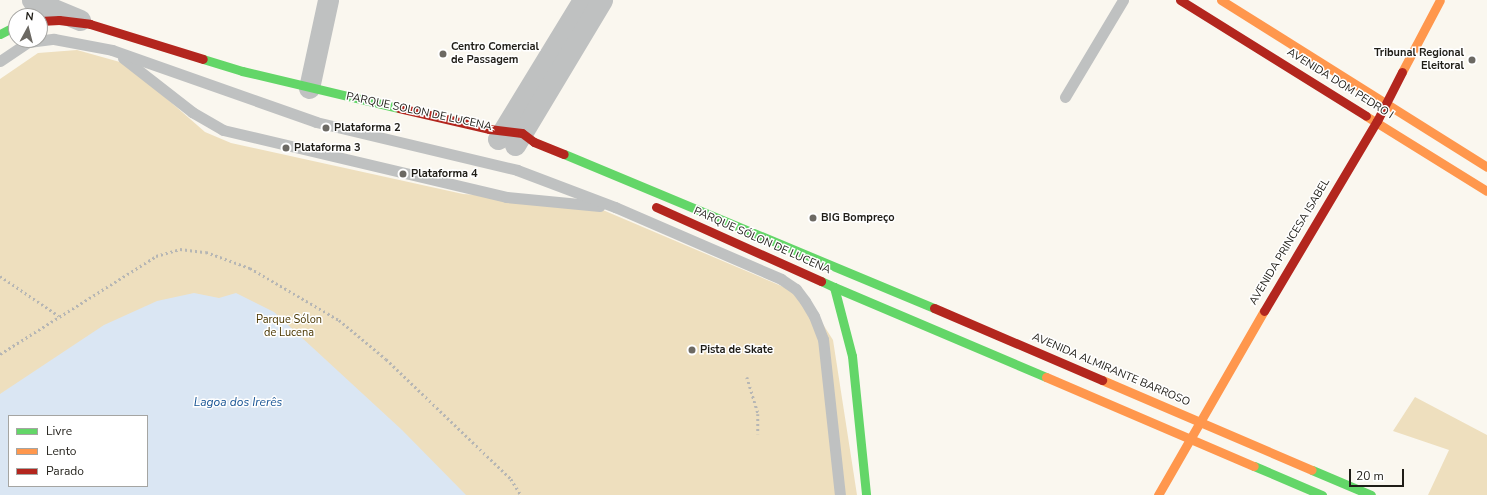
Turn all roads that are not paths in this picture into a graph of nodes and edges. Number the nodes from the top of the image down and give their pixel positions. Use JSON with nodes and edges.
{"nodes":[{"id":1,"x":32,"y":0,"type":"edge"},
{"id":2,"x":328,"y":0,"type":"edge"},
{"id":3,"x":583,"y":0,"type":"edge"},
{"id":4,"x":602,"y":0,"type":"edge"},
{"id":5,"x":1123,"y":0,"type":"edge"},
{"id":6,"x":1180,"y":0,"type":"edge"},
{"id":7,"x":1221,"y":0,"type":"edge"},
{"id":8,"x":1440,"y":0,"type":"edge"},
{"id":9,"x":48,"y":21,"type":"edge"},
{"id":10,"x":90,"y":24,"type":"junction"},
{"id":11,"x":574,"y":30,"type":"junction"},
{"id":12,"x":112,"y":50,"type":"junction"},
{"id":13,"x":0,"y":60,"type":"edge"},
{"id":14,"x":309,"y":88,"type":"junction"},
{"id":15,"x":1065,"y":97,"type":"dead end"},
{"id":16,"x":1386,"y":104,"type":"junction"},
{"id":17,"x":1376,"y":120,"type":"junction"},
{"id":18,"x":511,"y":139,"type":"junction"},
{"id":19,"x":542,"y":156,"type":"dead end"},
{"id":20,"x":1487,"y":167,"type":"edge"},
{"id":21,"x":1487,"y":191,"type":"edge"},
{"id":22,"x":649,"y":204,"type":"dead end"},
{"id":23,"x":615,"y":207,"type":"junction"},
{"id":24,"x":801,"y":251,"type":"junction"},
{"id":25,"x":792,"y":268,"type":"junction"},
{"id":26,"x":840,"y":269,"type":"joint"},
{"id":27,"x":834,"y":287,"type":"junction"},
{"id":28,"x":1199,"y":420,"type":"junction"},
{"id":29,"x":1189,"y":437,"type":"junction"},
{"id":30,"x":840,"y":495,"type":"edge"},
{"id":31,"x":866,"y":495,"type":"edge"},
{"id":32,"x":1158,"y":495,"type":"edge"},
{"id":33,"x":1322,"y":495,"type":"edge"},
{"id":34,"x":1371,"y":495,"type":"edge"}],
"edges":[{"from":1,"to":10,"type":"street","name":"PARQUE SOLON DE LUCENA"},
{"from":2,"to":14,"type":"street"},
{"from":3,"to":11,"type":"street"},
{"from":4,"to":11,"type":"street"},
{"from":5,"to":15,"type":"lane"},
{"from":6,"to":17,"type":"main road","name":"AVENIDA DOM PEDRO I"},
{"from":7,"to":16,"type":"main road","name":"AVENIDA DOM PEDRO I"},
{"from":8,"to":16,"type":"main road","name":"AVENIDA PRINCESA ISABEL"},
{"from":9,"to":10,"type":"main road"},
{"from":10,"to":14,"type":"main road","name":"PARQUE SOLON DE LUCENA"},
{"from":11,"to":18,"type":"street"},
{"from":12,"to":13,"type":"lane"},
{"from":12,"to":23,"type":"lane"},
{"from":12,"to":23,"type":"lane"},
{"from":14,"to":18,"type":"main road","name":"PARQUE SOLON DE LUCENA"},
{"from":16,"to":17,"type":"main road","name":"AVENIDA PRINCESA ISABEL"},
{"from":16,"to":20,"type":"main road","name":"AVENIDA DOM PEDRO I"},
{"from":17,"to":21,"type":"main road","name":"AVENIDA DOM PEDRO I"},
{"from":17,"to":28,"type":"main road","name":"AVENIDA PRINCESA ISABEL"},
{"from":18,"to":19,"type":"main road"},
{"from":18,"to":24,"type":"main road","name":"PARQUE SOLON DE LUCENA"},
{"from":22,"to":25,"type":"main road","name":"PARQUE SÓLON DE LUCENA"},
{"from":23,"to":30,"type":"lane"},
{"from":24,"to":25,"type":"main road"},
{"from":24,"to":26,"type":"main road","name":"PARQUE SOLON DE LUCENA"},
{"from":25,"to":27,"type":"main road","name":"PARQUE SÓLON DE LUCENA"},
{"from":26,"to":28,"type":"main road","name":"AVENIDA ALMIRANTE BARROSO"},
{"from":27,"to":29,"type":"main road"},
{"from":27,"to":31,"type":"main road","name":"PARQUE SÓLON DE LUCENA"},
{"from":28,"to":29,"type":"main road","name":"AVENIDA PRINCESA ISABEL"},
{"from":28,"to":34,"type":"main road","name":"AVENIDA ALMIRANTE BARROSO"},
{"from":29,"to":32,"type":"main road","name":"AVENIDA PRINCESA ISABEL"},
{"from":29,"to":33,"type":"main road"}]}
